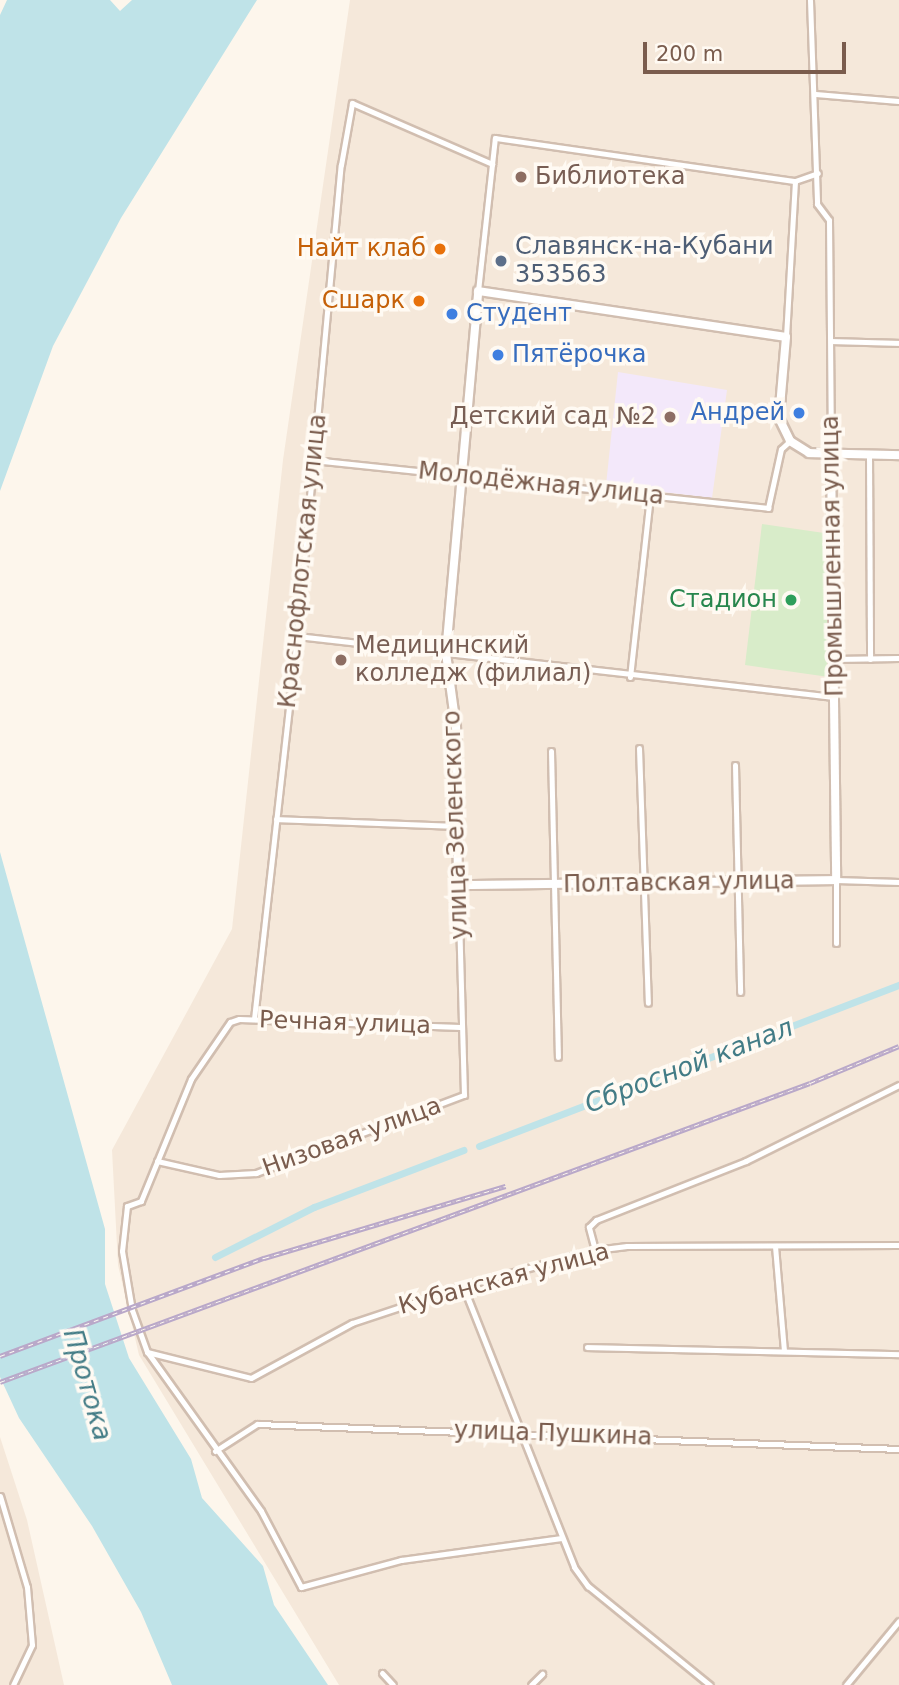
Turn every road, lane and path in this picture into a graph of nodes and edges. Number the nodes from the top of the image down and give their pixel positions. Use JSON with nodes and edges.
{"nodes":[{"id":1,"x":810,"y":0,"type":"edge"},
{"id":2,"x":815,"y":94,"type":"junction"},
{"id":3,"x":899,"y":101,"type":"edge"},
{"id":4,"x":492,"y":164,"type":"junction"},
{"id":5,"x":817,"y":173,"type":"junction"},
{"id":6,"x":795,"y":181,"type":"junction"},
{"id":7,"x":478,"y":291,"type":"junction"},
{"id":8,"x":786,"y":337,"type":"junction"},
{"id":9,"x":832,"y":341,"type":"junction"},
{"id":10,"x":899,"y":343,"type":"edge"},
{"id":11,"x":790,"y":441,"type":"junction"},
{"id":12,"x":831,"y":454,"type":"junction"},
{"id":13,"x":870,"y":455,"type":"junction"},
{"id":14,"x":899,"y":455,"type":"edge"},
{"id":15,"x":313,"y":460,"type":"junction"},
{"id":16,"x":463,"y":477,"type":"junction"},
{"id":17,"x":650,"y":495,"type":"junction"},
{"id":18,"x":768,"y":508,"type":"joint"},
{"id":19,"x":297,"y":636,"type":"junction"},
{"id":20,"x":446,"y":653,"type":"junction"},
{"id":21,"x":835,"y":659,"type":"junction"},
{"id":22,"x":870,"y":659,"type":"junction"},
{"id":23,"x":899,"y":659,"type":"edge"},
{"id":24,"x":631,"y":677,"type":"junction"},
{"id":25,"x":834,"y":697,"type":"junction"},
{"id":26,"x":639,"y":748,"type":"dead end"},
{"id":27,"x":551,"y":751,"type":"dead end"},
{"id":28,"x":735,"y":765,"type":"dead end"},
{"id":29,"x":276,"y":819,"type":"junction"},
{"id":30,"x":455,"y":826,"type":"junction"},
{"id":31,"x":835,"y":880,"type":"junction"},
{"id":32,"x":740,"y":882,"type":"junction"},
{"id":33,"x":899,"y":882,"type":"edge"},
{"id":34,"x":644,"y":884,"type":"junction"},
{"id":35,"x":458,"y":886,"type":"junction"},
{"id":36,"x":552,"y":886,"type":"junction"},
{"id":37,"x":836,"y":943,"type":"dead end"},
{"id":38,"x":740,"y":992,"type":"dead end"},
{"id":39,"x":648,"y":1003,"type":"dead end"},
{"id":40,"x":254,"y":1020,"type":"junction"},
{"id":41,"x":460,"y":1027,"type":"junction"},
{"id":42,"x":558,"y":1057,"type":"dead end"},
{"id":43,"x":899,"y":1085,"type":"edge"},
{"id":44,"x":464,"y":1095,"type":"joint"},
{"id":45,"x":157,"y":1161,"type":"junction"},
{"id":46,"x":899,"y":1245,"type":"edge"},
{"id":47,"x":775,"y":1246,"type":"junction"},
{"id":48,"x":595,"y":1250,"type":"junction"},
{"id":49,"x":463,"y":1286,"type":"junction"},
{"id":50,"x":587,"y":1348,"type":"dead end"},
{"id":51,"x":784,"y":1351,"type":"junction"},
{"id":52,"x":147,"y":1352,"type":"junction"},
{"id":53,"x":899,"y":1354,"type":"edge"},
{"id":54,"x":519,"y":1432,"type":"junction"},
{"id":55,"x":899,"y":1449,"type":"edge"},
{"id":56,"x":215,"y":1451,"type":"junction"},
{"id":57,"x":0,"y":1496,"type":"edge"},
{"id":58,"x":562,"y":1538,"type":"junction"},
{"id":59,"x":899,"y":1621,"type":"edge"},
{"id":60,"x":382,"y":1674,"type":"dead end"},
{"id":61,"x":542,"y":1674,"type":"dead end"},
{"id":62,"x":13,"y":1685,"type":"edge"},
{"id":63,"x":393,"y":1685,"type":"edge"},
{"id":64,"x":531,"y":1685,"type":"edge"},
{"id":65,"x":710,"y":1685,"type":"edge"},
{"id":66,"x":846,"y":1685,"type":"edge"}],
"edges":[{"from":1,"to":2,"type":"street","name":"Промышленная улица"},
{"from":2,"to":3,"type":"street"},
{"from":2,"to":5,"type":"street","name":"Промышленная улица"},
{"from":4,"to":6,"type":"street","name":"улица Зеленского"},
{"from":4,"to":7,"type":"street","name":"улица Зеленского"},
{"from":4,"to":15,"type":"street","name":"Краснофлотская улица"},
{"from":5,"to":6,"type":"street"},
{"from":5,"to":9,"type":"street","name":"Промышленная улица"},
{"from":6,"to":8,"type":"street","name":"Промышленная улица"},
{"from":7,"to":8,"type":"street"},
{"from":7,"to":16,"type":"street","name":"улица Зеленского"},
{"from":8,"to":11,"type":"street","name":"Промышленная улица"},
{"from":9,"to":10,"type":"street"},
{"from":9,"to":12,"type":"street","name":"Промышленная улица"},
{"from":11,"to":12,"type":"street"},
{"from":11,"to":18,"type":"street","name":"Промышленная улица"},
{"from":12,"to":13,"type":"street"},
{"from":12,"to":21,"type":"street","name":"Промышленная улица"},
{"from":13,"to":14,"type":"street"},
{"from":13,"to":22,"type":"street"},
{"from":15,"to":16,"type":"street","name":"Молодёжная улица"},
{"from":15,"to":19,"type":"street","name":"Краснофлотская улица"},
{"from":16,"to":17,"type":"street","name":"Молодёжная улица"},
{"from":16,"to":20,"type":"street","name":"улица Зеленского"},
{"from":17,"to":18,"type":"street","name":"Молодёжная улица"},
{"from":17,"to":24,"type":"street"},
{"from":19,"to":20,"type":"street"},
{"from":19,"to":29,"type":"street","name":"Краснофлотская улица"},
{"from":20,"to":24,"type":"street"},
{"from":20,"to":30,"type":"street","name":"улица Зеленского"},
{"from":21,"to":22,"type":"street"},
{"from":21,"to":25,"type":"street","name":"Промышленная улица"},
{"from":22,"to":23,"type":"street"},
{"from":24,"to":25,"type":"street"},
{"from":25,"to":31,"type":"street","name":"Промышленная улица"},
{"from":26,"to":34,"type":"street"},
{"from":27,"to":36,"type":"street"},
{"from":28,"to":32,"type":"street"},
{"from":29,"to":30,"type":"street"},
{"from":29,"to":40,"type":"street","name":"Краснофлотская улица"},
{"from":30,"to":35,"type":"street","name":"улица Зеленского"},
{"from":31,"to":32,"type":"street","name":"Полтавская улица"},
{"from":31,"to":33,"type":"street","name":"Полтавская улица"},
{"from":31,"to":37,"type":"street","name":"Промышленная улица"},
{"from":32,"to":34,"type":"street","name":"Полтавская улица"},
{"from":32,"to":38,"type":"street"},
{"from":34,"to":36,"type":"street","name":"Полтавская улица"},
{"from":34,"to":39,"type":"street"},
{"from":35,"to":36,"type":"street","name":"Полтавская улица"},
{"from":35,"to":41,"type":"street","name":"улица Зеленского"},
{"from":36,"to":42,"type":"street"},
{"from":40,"to":41,"type":"street","name":"Речная улица"},
{"from":40,"to":45,"type":"street","name":"Речная улица"},
{"from":41,"to":44,"type":"street","name":"улица Зеленского"},
{"from":43,"to":48,"type":"street"},
{"from":44,"to":45,"type":"street","name":"Низовая улица"},
{"from":45,"to":52,"type":"street"},
{"from":46,"to":47,"type":"street","name":"Кубанская улица"},
{"from":47,"to":48,"type":"street","name":"Кубанская улица"},
{"from":47,"to":51,"type":"street"},
{"from":48,"to":49,"type":"street","name":"Кубанская улица"},
{"from":49,"to":52,"type":"street","name":"Кубанская улица"},
{"from":49,"to":54,"type":"street"},
{"from":50,"to":51,"type":"street"},
{"from":51,"to":53,"type":"street"},
{"from":52,"to":56,"type":"street"},
{"from":54,"to":55,"type":"street","name":"улица Пушкина"},
{"from":54,"to":56,"type":"street","name":"улица Пушкина"},
{"from":54,"to":58,"type":"street"},
{"from":56,"to":58,"type":"street"},
{"from":57,"to":62,"type":"street"},
{"from":58,"to":65,"type":"street"},
{"from":59,"to":66,"type":"street"},
{"from":60,"to":63,"type":"street"},
{"from":61,"to":64,"type":"street"}]}
